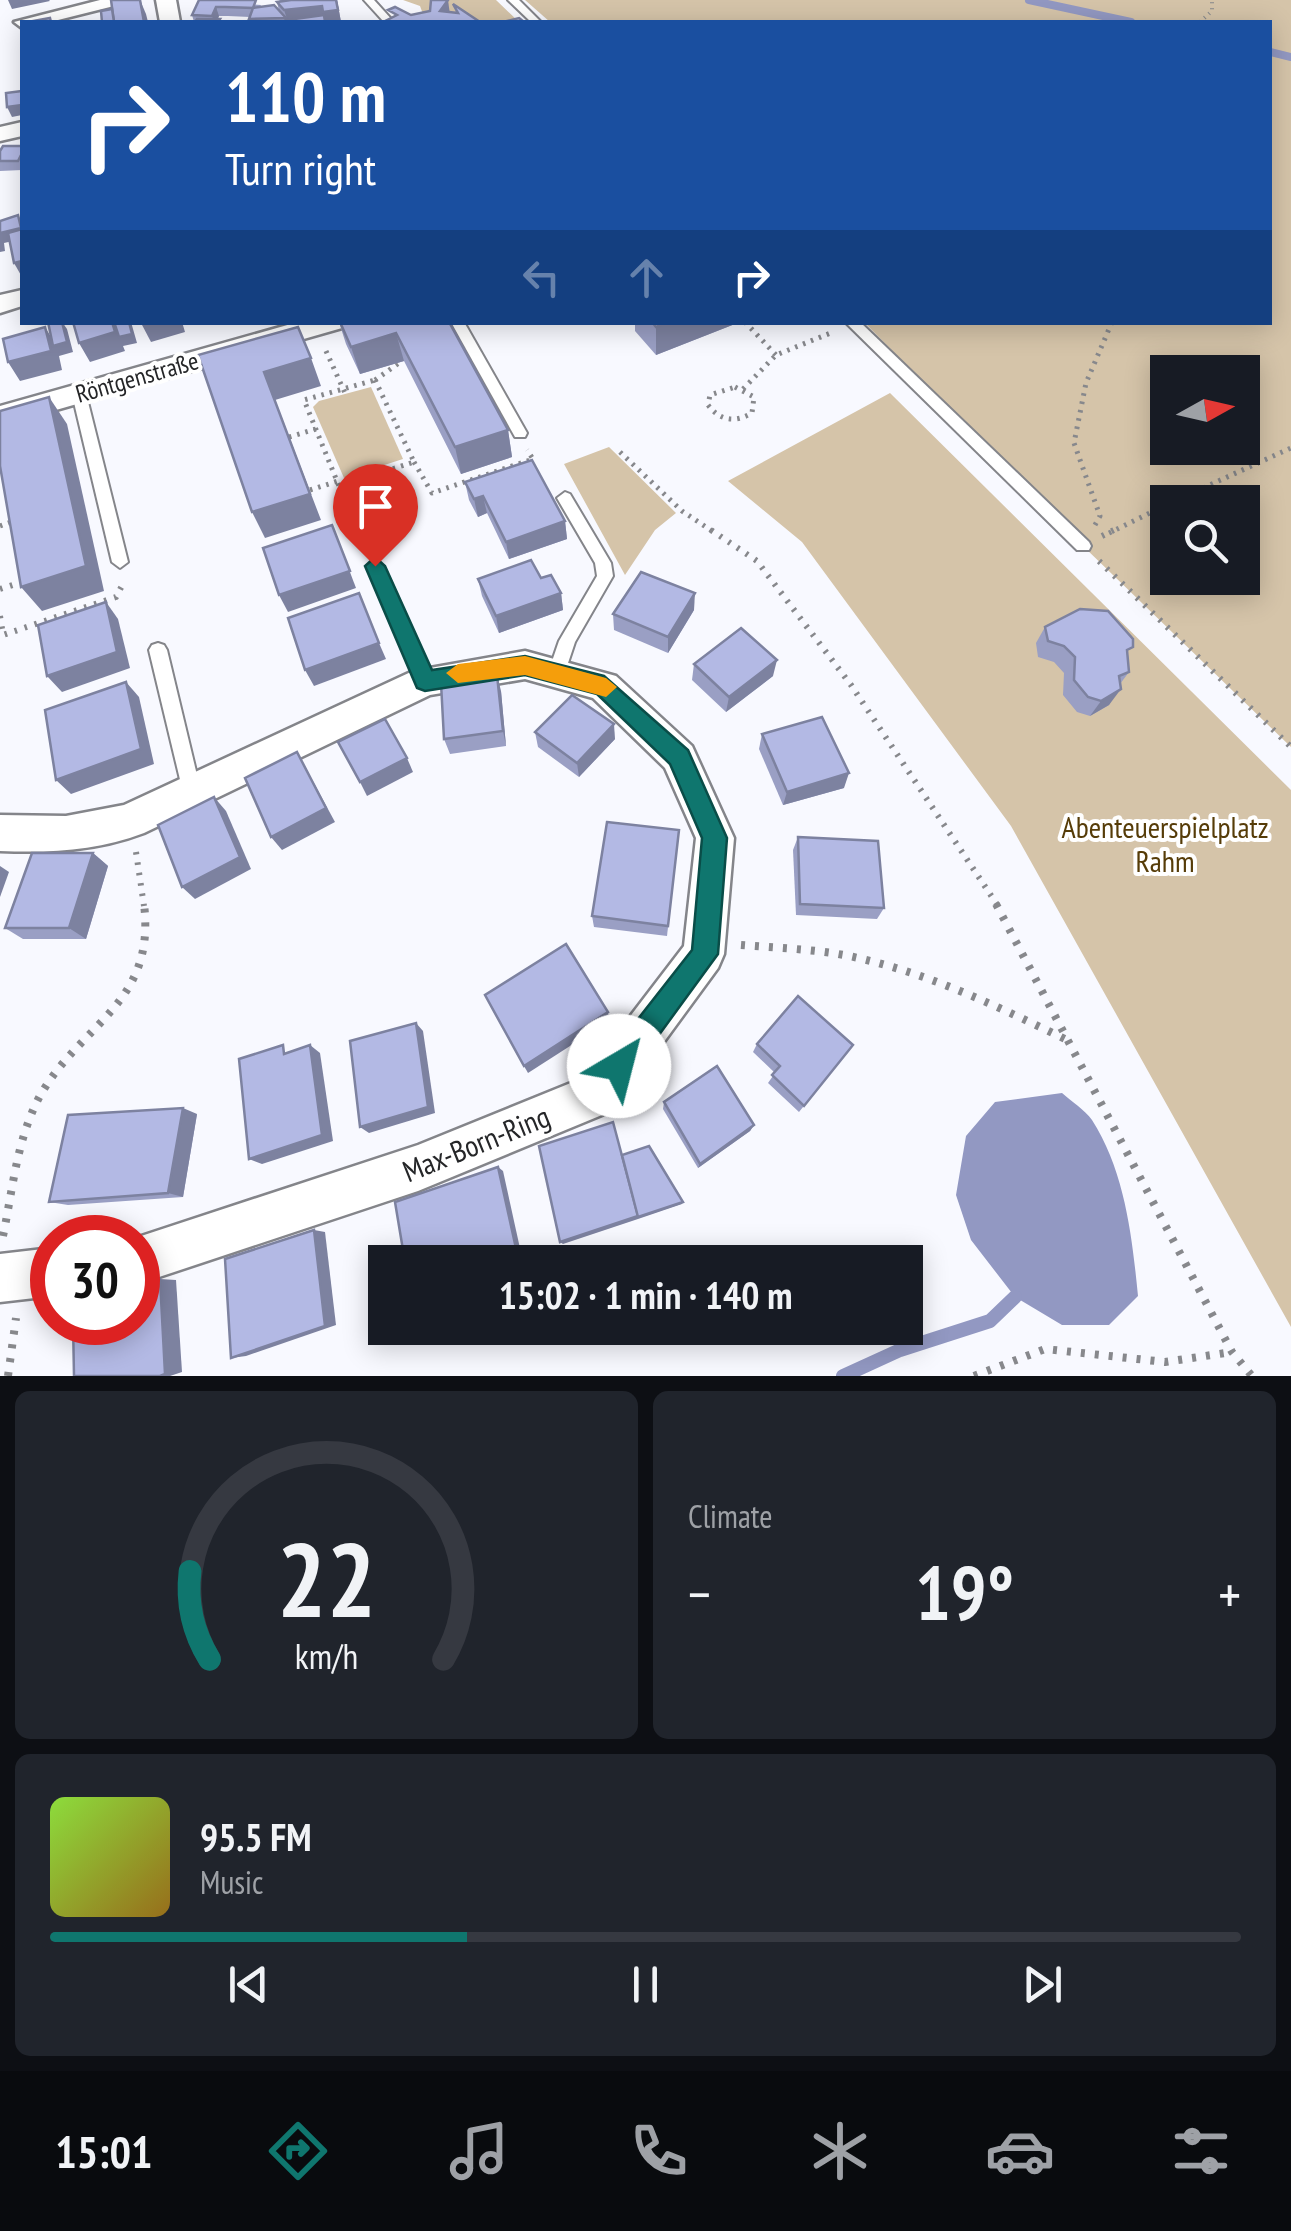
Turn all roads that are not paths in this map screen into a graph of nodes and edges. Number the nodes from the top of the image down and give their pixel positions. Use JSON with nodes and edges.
{"nodes":[{"id":1,"x":128,"y":0,"type":"edge"},
{"id":2,"x":369,"y":0,"type":"edge"},
{"id":3,"x":513,"y":0,"type":"edge"},
{"id":4,"x":37,"y":20,"type":"edge"},
{"id":5,"x":388,"y":20,"type":"edge"},
{"id":6,"x":534,"y":20,"type":"edge"},
{"id":7,"x":324,"y":325,"type":"edge"},
{"id":8,"x":459,"y":325,"type":"edge"},
{"id":9,"x":853,"y":325,"type":"edge"},
{"id":10,"x":79,"y":394,"type":"junction"},
{"id":11,"x":0,"y":416,"type":"edge"},
{"id":12,"x":520,"y":433,"type":"dead end"},
{"id":13,"x":565,"y":498,"type":"dead end"},
{"id":14,"x":1083,"y":546,"type":"road end"},
{"id":15,"x":120,"y":562,"type":"dead end"},
{"id":16,"x":375,"y":566,"type":"dead end"},
{"id":17,"x":158,"y":650,"type":"dead end"},
{"id":18,"x":557,"y":673,"type":"junction"},
{"id":19,"x":425,"y":681,"type":"junction"},
{"id":20,"x":192,"y":792,"type":"junction"},
{"id":21,"x":0,"y":833,"type":"edge"},
{"id":22,"x":160,"y":1253,"type":"edge"}],
"edges":[{"from":1,"to":4,"type":"street"},
{"from":2,"to":5,"type":"lane"},
{"from":3,"to":6,"type":"lane"},
{"from":7,"to":10,"type":"street","name":"Röntgenstraße"},
{"from":8,"to":12,"type":"lane"},
{"from":9,"to":14,"type":"lane"},
{"from":10,"to":11,"type":"street","name":"Röntgenstraße"},
{"from":10,"to":15,"type":"lane"},
{"from":13,"to":18,"type":"lane"},
{"from":16,"to":19,"type":"lane"},
{"from":17,"to":20,"type":"lane"},
{"from":18,"to":19,"type":"street","name":"Max-Born-Ring"},
{"from":18,"to":22,"type":"street","name":"Max-Born-Ring"},
{"from":19,"to":20,"type":"street","name":"Max-Born-Ring"},
{"from":20,"to":21,"type":"street","name":"Max-Born-Ring"}]}
